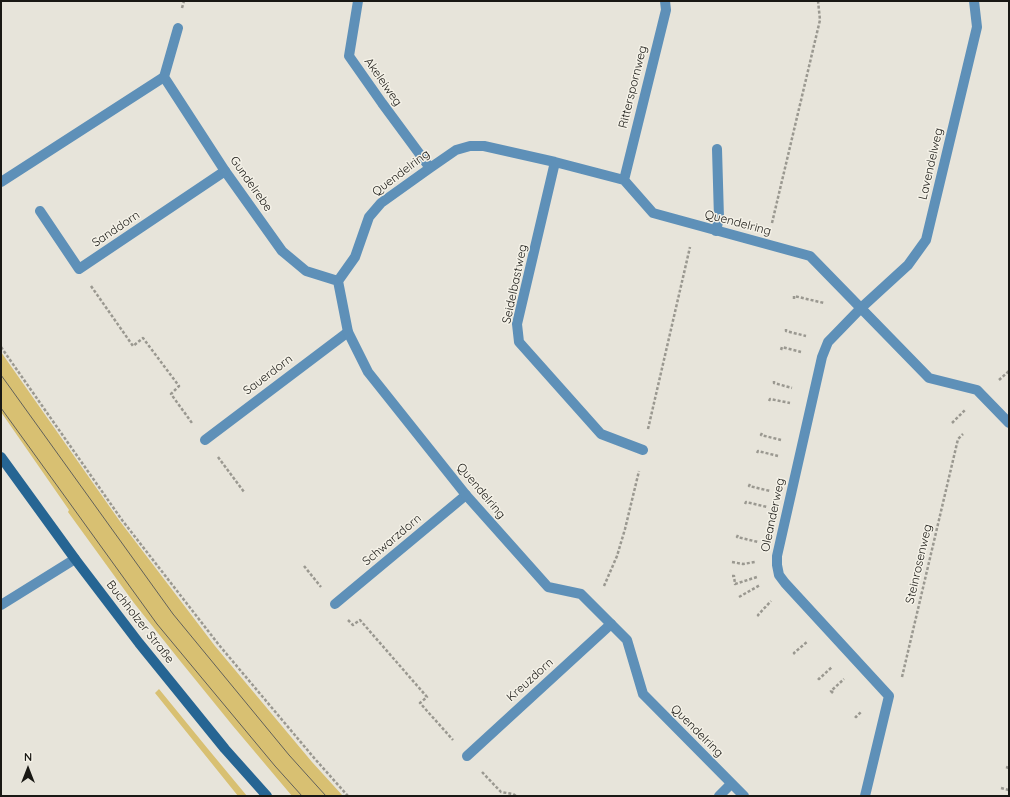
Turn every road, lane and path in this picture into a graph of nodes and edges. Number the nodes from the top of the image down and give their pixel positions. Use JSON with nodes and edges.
{"nodes":[{"id":1,"x":358,"y":1,"type":"edge"},
{"id":2,"x":665,"y":1,"type":"edge"},
{"id":3,"x":818,"y":1,"type":"edge"},
{"id":4,"x":974,"y":1,"type":"edge"},
{"id":5,"x":178,"y":28,"type":"dead end"},
{"id":6,"x":164,"y":77,"type":"junction"},
{"id":7,"x":717,"y":149,"type":"dead end"},
{"id":8,"x":555,"y":162,"type":"junction"},
{"id":9,"x":430,"y":168,"type":"junction"},
{"id":10,"x":225,"y":171,"type":"junction"},
{"id":11,"x":624,"y":180,"type":"junction"},
{"id":12,"x":1,"y":182,"type":"edge"},
{"id":13,"x":40,"y":211,"type":"dead end"},
{"id":14,"x":695,"y":225,"type":"junction"},
{"id":15,"x":716,"y":230,"type":"junction"},
{"id":16,"x":767,"y":244,"type":"junction"},
{"id":17,"x":79,"y":269,"type":"junction"},
{"id":18,"x":338,"y":281,"type":"junction"},
{"id":19,"x":861,"y":308,"type":"junction"},
{"id":20,"x":348,"y":332,"type":"junction"},
{"id":21,"x":1,"y":347,"type":"edge"},
{"id":22,"x":1009,"y":422,"type":"edge"},
{"id":23,"x":963,"y":434,"type":"dead end"},
{"id":24,"x":205,"y":440,"type":"junction"},
{"id":25,"x":643,"y":450,"type":"junction"},
{"id":26,"x":1,"y":457,"type":"edge"},
{"id":27,"x":244,"y":492,"type":"dead end"},
{"id":28,"x":466,"y":495,"type":"junction"},
{"id":29,"x":75,"y":559,"type":"junction"},
{"id":30,"x":304,"y":566,"type":"dead end"},
{"id":31,"x":778,"y":570,"type":"junction"},
{"id":32,"x":732,"y":576,"type":"dead end"},
{"id":33,"x":335,"y":604,"type":"junction"},
{"id":34,"x":1,"y":605,"type":"edge"},
{"id":35,"x":595,"y":608,"type":"junction"},
{"id":36,"x":611,"y":624,"type":"junction"},
{"id":37,"x":888,"y":696,"type":"junction"},
{"id":38,"x":467,"y":756,"type":"junction"},
{"id":39,"x":731,"y":784,"type":"junction"},
{"id":40,"x":1001,"y":788,"type":"dead end"},
{"id":41,"x":1009,"y":790,"type":"edge"},
{"id":42,"x":266,"y":796,"type":"edge"},
{"id":43,"x":348,"y":796,"type":"edge"},
{"id":44,"x":516,"y":796,"type":"edge"},
{"id":45,"x":719,"y":796,"type":"edge"},
{"id":46,"x":744,"y":796,"type":"edge"},
{"id":47,"x":865,"y":796,"type":"edge"}],
"edges":[{"from":1,"to":9,"type":"street","name":"Akeleiweg"},
{"from":2,"to":11,"type":"street","name":"Ritterspornweg"},
{"from":3,"to":16,"type":"path"},
{"from":4,"to":19,"type":"street","name":"Lavendelweg"},
{"from":5,"to":6,"type":"street"},
{"from":6,"to":10,"type":"street","name":"Gundelrebe"},
{"from":6,"to":12,"type":"street"},
{"from":7,"to":15,"type":"street"},
{"from":8,"to":9,"type":"street","name":"Quendelring"},
{"from":8,"to":11,"type":"street","name":"Quendelring"},
{"from":8,"to":25,"type":"street","name":"Seidelbastweg"},
{"from":9,"to":18,"type":"street","name":"Quendelring"},
{"from":10,"to":17,"type":"street","name":"Sanddorn"},
{"from":10,"to":18,"type":"street","name":"Gundelrebe"},
{"from":11,"to":14,"type":"street","name":"Quendelring"},
{"from":13,"to":17,"type":"street"},
{"from":14,"to":15,"type":"street","name":"Quendelring"},
{"from":14,"to":25,"type":"path"},
{"from":15,"to":16,"type":"street","name":"Quendelring"},
{"from":16,"to":19,"type":"street","name":"Quendelring"},
{"from":17,"to":24,"type":"path"},
{"from":18,"to":20,"type":"street","name":"Quendelring"},
{"from":19,"to":22,"type":"street","name":"Quendelring"},
{"from":19,"to":31,"type":"street","name":"Oleanderweg"},
{"from":20,"to":24,"type":"street","name":"Sauerdorn"},
{"from":20,"to":28,"type":"street","name":"Quendelring"},
{"from":21,"to":43,"type":"path"},
{"from":23,"to":37,"type":"path","name":"Steinrosenweg"},
{"from":24,"to":27,"type":"path"},
{"from":25,"to":35,"type":"path"},
{"from":26,"to":29,"type":"main road","name":"Buchholzer Straße"},
{"from":28,"to":33,"type":"street","name":"Schwarzdorn"},
{"from":28,"to":35,"type":"street","name":"Quendelring"},
{"from":29,"to":34,"type":"street"},
{"from":29,"to":42,"type":"main road","name":"Buchholzer Straße"},
{"from":30,"to":33,"type":"path"},
{"from":31,"to":32,"type":"path"},
{"from":31,"to":37,"type":"street","name":"Oleanderweg"},
{"from":33,"to":38,"type":"path"},
{"from":35,"to":36,"type":"street","name":"Quendelring"},
{"from":36,"to":38,"type":"street","name":"Kreuzdorn"},
{"from":36,"to":39,"type":"street","name":"Quendelring"},
{"from":37,"to":47,"type":"street"},
{"from":38,"to":44,"type":"path"},
{"from":39,"to":45,"type":"street"},
{"from":39,"to":46,"type":"street","name":"Quendelring"},
{"from":40,"to":41,"type":"path"}]}
